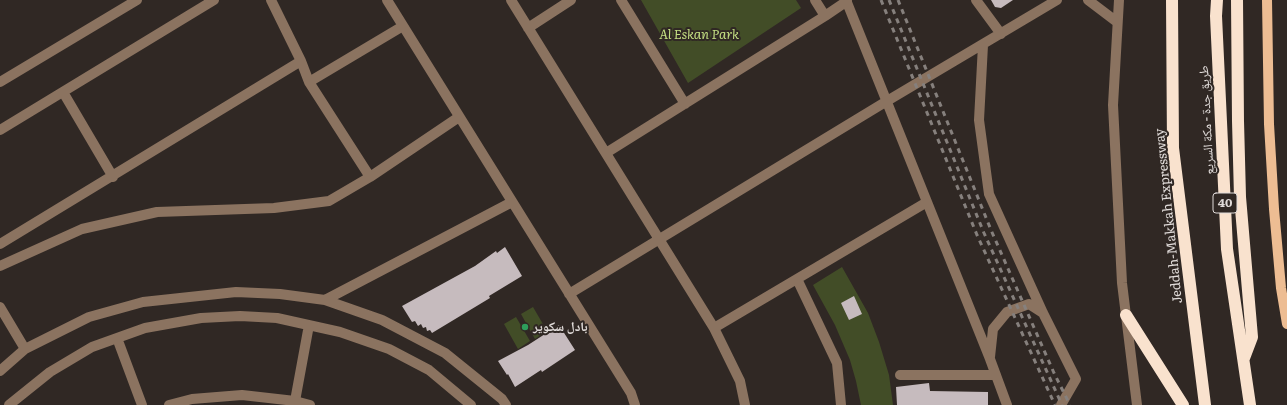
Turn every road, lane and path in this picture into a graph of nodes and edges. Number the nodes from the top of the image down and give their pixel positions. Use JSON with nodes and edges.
{"nodes":[{"id":1,"x":137,"y":0,"type":"edge"},
{"id":2,"x":214,"y":0,"type":"edge"},
{"id":3,"x":271,"y":0,"type":"edge"},
{"id":4,"x":388,"y":0,"type":"edge"},
{"id":5,"x":511,"y":0,"type":"edge"},
{"id":6,"x":572,"y":0,"type":"edge"},
{"id":7,"x":621,"y":0,"type":"edge"},
{"id":8,"x":815,"y":0,"type":"edge"},
{"id":9,"x":976,"y":0,"type":"edge"},
{"id":10,"x":1058,"y":0,"type":"edge"},
{"id":11,"x":1088,"y":0,"type":"edge"},
{"id":12,"x":1119,"y":0,"type":"edge"},
{"id":13,"x":1172,"y":0,"type":"edge"},
{"id":14,"x":1217,"y":0,"type":"edge"},
{"id":15,"x":1237,"y":0,"type":"edge"},
{"id":16,"x":1267,"y":0,"type":"edge"},
{"id":17,"x":847,"y":1,"type":"edge"},
{"id":18,"x":825,"y":16,"type":"junction"},
{"id":19,"x":1117,"y":22,"type":"junction"},
{"id":20,"x":403,"y":26,"type":"junction"},
{"id":21,"x":528,"y":28,"type":"junction"},
{"id":22,"x":1001,"y":34,"type":"junction"},
{"id":23,"x":983,"y":45,"type":"junction"},
{"id":24,"x":301,"y":61,"type":"junction"},
{"id":25,"x":0,"y":82,"type":"edge"},
{"id":26,"x":309,"y":82,"type":"junction"},
{"id":27,"x":63,"y":92,"type":"junction"},
{"id":28,"x":887,"y":101,"type":"junction"},
{"id":29,"x":685,"y":104,"type":"junction"},
{"id":30,"x":459,"y":117,"type":"junction"},
{"id":31,"x":0,"y":130,"type":"edge"},
{"id":32,"x":606,"y":153,"type":"junction"},
{"id":33,"x":113,"y":176,"type":"junction"},
{"id":34,"x":370,"y":177,"type":"junction"},
{"id":35,"x":512,"y":202,"type":"junction"},
{"id":36,"x":927,"y":202,"type":"junction"},
{"id":37,"x":659,"y":239,"type":"junction"},
{"id":38,"x":0,"y":244,"type":"edge"},
{"id":39,"x":0,"y":266,"type":"edge"},
{"id":40,"x":797,"y":279,"type":"junction"},
{"id":41,"x":1284,"y":287,"type":"edge"},
{"id":42,"x":569,"y":294,"type":"junction"},
{"id":43,"x":325,"y":300,"type":"junction"},
{"id":44,"x":0,"y":306,"type":"edge"},
{"id":45,"x":1043,"y":312,"type":"junction"},
{"id":46,"x":1126,"y":315,"type":"junction"},
{"id":47,"x":1287,"y":324,"type":"edge"},
{"id":48,"x":309,"y":325,"type":"junction"},
{"id":49,"x":714,"y":328,"type":"junction"},
{"id":50,"x":117,"y":338,"type":"junction"},
{"id":51,"x":25,"y":349,"type":"junction"},
{"id":52,"x":990,"y":359,"type":"junction"},
{"id":53,"x":1244,"y":359,"type":"junction"},
{"id":54,"x":0,"y":370,"type":"edge"},
{"id":55,"x":900,"y":375,"type":"dead end"},
{"id":56,"x":996,"y":375,"type":"junction"},
{"id":57,"x":1076,"y":379,"type":"junction"},
{"id":58,"x":295,"y":401,"type":"junction"},
{"id":59,"x":9,"y":405,"type":"edge"},
{"id":60,"x":142,"y":405,"type":"edge"},
{"id":61,"x":169,"y":405,"type":"edge"},
{"id":62,"x":310,"y":405,"type":"edge"},
{"id":63,"x":472,"y":405,"type":"edge"},
{"id":64,"x":506,"y":405,"type":"edge"},
{"id":65,"x":635,"y":405,"type":"edge"},
{"id":66,"x":745,"y":405,"type":"edge"},
{"id":67,"x":841,"y":405,"type":"edge"},
{"id":68,"x":1007,"y":405,"type":"edge"},
{"id":69,"x":1060,"y":405,"type":"edge"},
{"id":70,"x":1070,"y":405,"type":"edge"},
{"id":71,"x":1137,"y":405,"type":"edge"},
{"id":72,"x":1183,"y":405,"type":"edge"},
{"id":73,"x":1205,"y":405,"type":"edge"},
{"id":74,"x":1250,"y":405,"type":"edge"}],
"edges":[{"from":1,"to":25,"type":"street"},
{"from":2,"to":27,"type":"street"},
{"from":3,"to":24,"type":"street"},
{"from":4,"to":20,"type":"street"},
{"from":5,"to":21,"type":"street"},
{"from":6,"to":21,"type":"street"},
{"from":7,"to":29,"type":"street"},
{"from":8,"to":18,"type":"street"},
{"from":9,"to":22,"type":"street"},
{"from":10,"to":22,"type":"street"},
{"from":11,"to":19,"type":"street"},
{"from":12,"to":19,"type":"street"},
{"from":13,"to":73,"type":"highway","name":"Jeddah-Makkah Expressway"},
{"from":14,"to":53,"type":"highway","name":"طريق جدة - مكة السريع","number":"40"},
{"from":15,"to":53,"type":"highway"},
{"from":16,"to":41,"type":"main road"},
{"from":17,"to":18,"type":"street"},
{"from":17,"to":28,"type":"street"},
{"from":18,"to":29,"type":"street"},
{"from":19,"to":46,"type":"street"},
{"from":20,"to":26,"type":"street"},
{"from":20,"to":30,"type":"street"},
{"from":21,"to":32,"type":"street"},
{"from":22,"to":23,"type":"street"},
{"from":23,"to":28,"type":"street"},
{"from":23,"to":45,"type":"street"},
{"from":24,"to":26,"type":"street"},
{"from":24,"to":33,"type":"street"},
{"from":26,"to":34,"type":"street"},
{"from":27,"to":31,"type":"street"},
{"from":27,"to":33,"type":"street"},
{"from":28,"to":36,"type":"street"},
{"from":28,"to":37,"type":"street"},
{"from":29,"to":32,"type":"street"},
{"from":30,"to":34,"type":"street"},
{"from":30,"to":35,"type":"street"},
{"from":32,"to":37,"type":"street"},
{"from":33,"to":38,"type":"street"},
{"from":34,"to":39,"type":"street"},
{"from":35,"to":42,"type":"street"},
{"from":35,"to":43,"type":"street"},
{"from":36,"to":40,"type":"street"},
{"from":36,"to":52,"type":"street"},
{"from":37,"to":42,"type":"street"},
{"from":37,"to":49,"type":"street"},
{"from":40,"to":49,"type":"street"},
{"from":40,"to":67,"type":"street"},
{"from":41,"to":47,"type":"main road"},
{"from":42,"to":65,"type":"street"},
{"from":43,"to":51,"type":"street"},
{"from":43,"to":64,"type":"street"},
{"from":44,"to":51,"type":"street"},
{"from":45,"to":52,"type":"street"},
{"from":45,"to":57,"type":"street"},
{"from":46,"to":71,"type":"street"},
{"from":46,"to":72,"type":"highway"},
{"from":48,"to":50,"type":"street"},
{"from":48,"to":58,"type":"street"},
{"from":48,"to":63,"type":"street"},
{"from":49,"to":66,"type":"street"},
{"from":50,"to":59,"type":"street"},
{"from":50,"to":60,"type":"street"},
{"from":51,"to":54,"type":"street"},
{"from":52,"to":56,"type":"street"},
{"from":53,"to":74,"type":"highway","name":"طريق جدة - مكة السريع","number":"40"},
{"from":55,"to":56,"type":"street"},
{"from":56,"to":68,"type":"street"},
{"from":57,"to":69,"type":"street"},
{"from":57,"to":70,"type":"street"},
{"from":58,"to":61,"type":"street"},
{"from":58,"to":62,"type":"street"}]}
